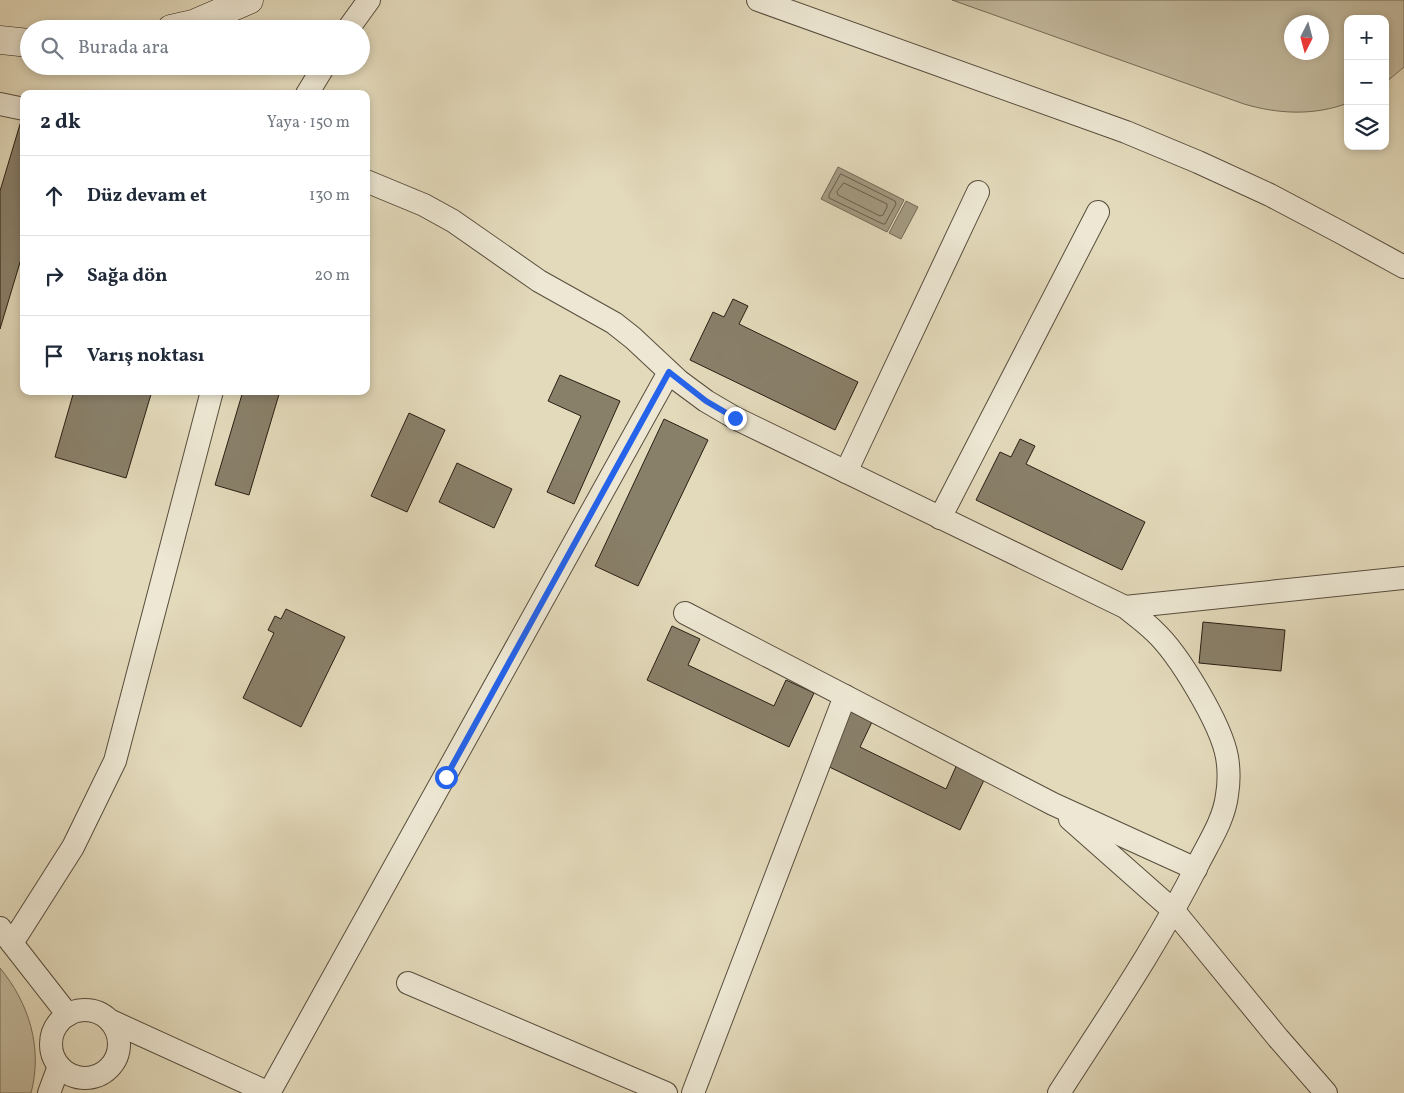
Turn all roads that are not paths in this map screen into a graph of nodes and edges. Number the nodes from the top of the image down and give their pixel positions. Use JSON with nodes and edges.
{"nodes":[{"id":1,"x":249,"y":0,"type":"edge"},
{"id":2,"x":368,"y":0,"type":"edge"},
{"id":3,"x":758,"y":0,"type":"edge"},
{"id":4,"x":202,"y":20,"type":"edge"},
{"id":5,"x":354,"y":20,"type":"edge"},
{"id":6,"x":0,"y":40,"type":"edge"},
{"id":7,"x":20,"y":42,"type":"edge"},
{"id":8,"x":319,"y":75,"type":"edge"},
{"id":9,"x":309,"y":90,"type":"edge"},
{"id":10,"x":0,"y":104,"type":"edge"},
{"id":11,"x":20,"y":108,"type":"edge"},
{"id":12,"x":370,"y":182,"type":"edge"},
{"id":13,"x":978,"y":192,"type":"dead end"},
{"id":14,"x":1098,"y":212,"type":"dead end"},
{"id":15,"x":1404,"y":267,"type":"edge"},
{"id":16,"x":669,"y":372,"type":"junction"},
{"id":17,"x":211,"y":395,"type":"edge"},
{"id":18,"x":846,"y":472,"type":"junction"},
{"id":19,"x":940,"y":518,"type":"junction"},
{"id":20,"x":1404,"y":578,"type":"edge"},
{"id":21,"x":1124,"y":607,"type":"junction"},
{"id":22,"x":685,"y":613,"type":"dead end"},
{"id":23,"x":845,"y":696,"type":"junction"},
{"id":24,"x":1053,"y":804,"type":"junction"},
{"id":25,"x":1196,"y":869,"type":"junction"},
{"id":26,"x":1174,"y":911,"type":"junction"},
{"id":27,"x":4,"y":937,"type":"edge"},
{"id":28,"x":408,"y":982,"type":"dead end"},
{"id":29,"x":68,"y":1015,"type":"junction"},
{"id":30,"x":111,"y":1022,"type":"junction"},
{"id":31,"x":59,"y":1066,"type":"junction"},
{"id":32,"x":107,"y":1069,"type":"junction"},
{"id":33,"x":49,"y":1093,"type":"edge"},
{"id":34,"x":98,"y":1093,"type":"edge"},
{"id":35,"x":269,"y":1093,"type":"edge"},
{"id":36,"x":666,"y":1093,"type":"edge"},
{"id":37,"x":693,"y":1093,"type":"edge"},
{"id":38,"x":1059,"y":1093,"type":"edge"},
{"id":39,"x":1326,"y":1093,"type":"edge"}],
"edges":[{"from":1,"to":4,"type":"street"},
{"from":2,"to":5,"type":"street"},
{"from":3,"to":15,"type":"street"},
{"from":6,"to":7,"type":"street"},
{"from":8,"to":9,"type":"street"},
{"from":10,"to":11,"type":"street"},
{"from":12,"to":16,"type":"street"},
{"from":13,"to":18,"type":"street"},
{"from":14,"to":19,"type":"street"},
{"from":16,"to":18,"type":"street"},
{"from":16,"to":35,"type":"street"},
{"from":17,"to":27,"type":"street"},
{"from":18,"to":19,"type":"street"},
{"from":19,"to":21,"type":"street"},
{"from":20,"to":21,"type":"street"},
{"from":21,"to":25,"type":"street"},
{"from":22,"to":23,"type":"street"},
{"from":23,"to":24,"type":"street"},
{"from":23,"to":37,"type":"street"},
{"from":24,"to":25,"type":"street"},
{"from":24,"to":26,"type":"street"},
{"from":25,"to":26,"type":"street"},
{"from":26,"to":38,"type":"street"},
{"from":26,"to":39,"type":"street"},
{"from":27,"to":29,"type":"street"},
{"from":28,"to":36,"type":"street"},
{"from":29,"to":30,"type":"street"},
{"from":29,"to":31,"type":"street"},
{"from":30,"to":32,"type":"street"},
{"from":30,"to":35,"type":"street"},
{"from":31,"to":32,"type":"street"},
{"from":31,"to":33,"type":"street"},
{"from":32,"to":34,"type":"street"}]}
